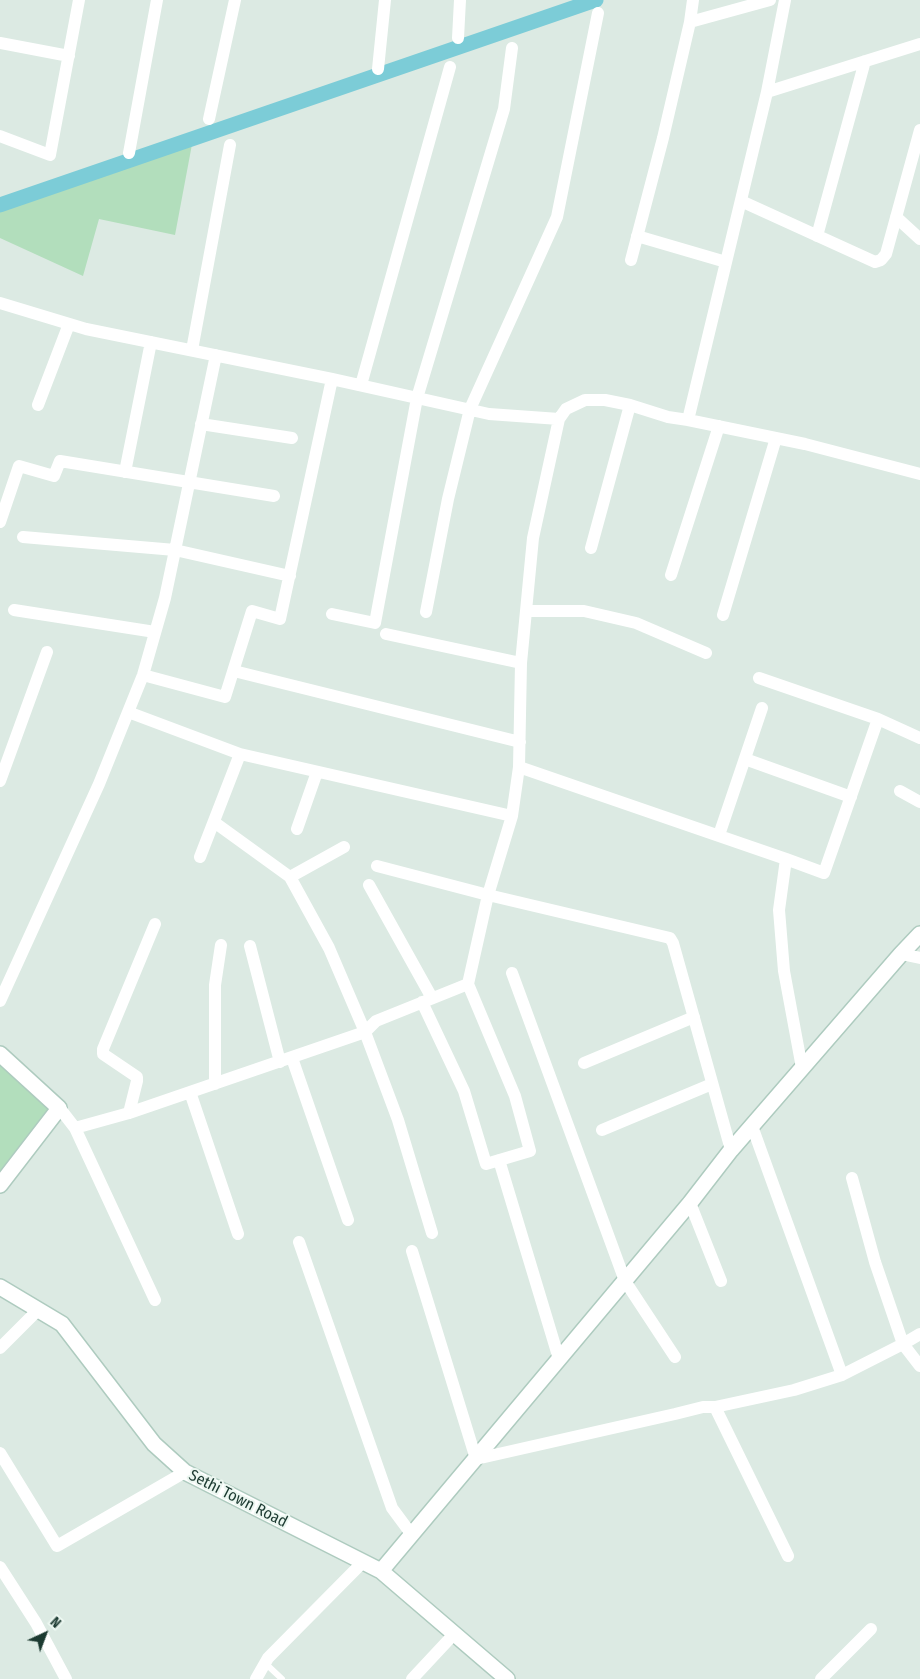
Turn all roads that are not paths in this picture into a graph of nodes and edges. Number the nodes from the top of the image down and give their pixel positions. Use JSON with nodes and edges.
{"nodes":[{"id":1,"x":79,"y":0,"type":"edge"},
{"id":2,"x":157,"y":0,"type":"edge"},
{"id":3,"x":235,"y":0,"type":"edge"},
{"id":4,"x":385,"y":0,"type":"edge"},
{"id":5,"x":460,"y":0,"type":"edge"},
{"id":6,"x":694,"y":0,"type":"edge"},
{"id":7,"x":770,"y":0,"type":"edge"},
{"id":8,"x":785,"y":0,"type":"edge"},
{"id":9,"x":598,"y":14,"type":"dead end"},
{"id":10,"x":690,"y":22,"type":"junction"},
{"id":11,"x":458,"y":38,"type":"dead end"},
{"id":12,"x":0,"y":43,"type":"edge"},
{"id":13,"x":920,"y":44,"type":"edge"},
{"id":14,"x":512,"y":48,"type":"dead end"},
{"id":15,"x":69,"y":56,"type":"junction"},
{"id":16,"x":865,"y":61,"type":"junction"},
{"id":17,"x":450,"y":66,"type":"dead end"},
{"id":18,"x":378,"y":70,"type":"dead end"},
{"id":19,"x":767,"y":92,"type":"junction"},
{"id":20,"x":209,"y":118,"type":"dead end"},
{"id":21,"x":920,"y":130,"type":"edge"},
{"id":22,"x":0,"y":136,"type":"edge"},
{"id":23,"x":230,"y":145,"type":"dead end"},
{"id":24,"x":129,"y":153,"type":"dead end"},
{"id":25,"x":917,"y":158,"type":"edge"},
{"id":26,"x":741,"y":201,"type":"junction"},
{"id":27,"x":896,"y":217,"type":"junction"},
{"id":28,"x":637,"y":236,"type":"junction"},
{"id":29,"x":817,"y":236,"type":"junction"},
{"id":30,"x":920,"y":239,"type":"edge"},
{"id":31,"x":631,"y":260,"type":"dead end"},
{"id":32,"x":726,"y":262,"type":"junction"},
{"id":33,"x":0,"y":303,"type":"edge"},
{"id":34,"x":69,"y":324,"type":"junction"},
{"id":35,"x":151,"y":342,"type":"junction"},
{"id":36,"x":192,"y":350,"type":"junction"},
{"id":37,"x":216,"y":355,"type":"junction"},
{"id":38,"x":332,"y":379,"type":"junction"},
{"id":39,"x":361,"y":385,"type":"junction"},
{"id":40,"x":417,"y":398,"type":"junction"},
{"id":41,"x":38,"y":405,"type":"dead end"},
{"id":42,"x":630,"y":405,"type":"junction"},
{"id":43,"x":470,"y":409,"type":"junction"},
{"id":44,"x":559,"y":419,"type":"junction"},
{"id":45,"x":688,"y":420,"type":"junction"},
{"id":46,"x":201,"y":424,"type":"junction"},
{"id":47,"x":719,"y":426,"type":"junction"},
{"id":48,"x":292,"y":438,"type":"dead end"},
{"id":49,"x":776,"y":438,"type":"junction"},
{"id":50,"x":125,"y":472,"type":"junction"},
{"id":51,"x":920,"y":474,"type":"edge"},
{"id":52,"x":189,"y":482,"type":"junction"},
{"id":53,"x":274,"y":496,"type":"dead end"},
{"id":54,"x":0,"y":522,"type":"edge"},
{"id":55,"x":23,"y":537,"type":"dead end"},
{"id":56,"x":591,"y":548,"type":"dead end"},
{"id":57,"x":174,"y":550,"type":"junction"},
{"id":58,"x":671,"y":575,"type":"dead end"},
{"id":59,"x":290,"y":576,"type":"junction"},
{"id":60,"x":14,"y":610,"type":"dead end"},
{"id":61,"x":526,"y":611,"type":"junction"},
{"id":62,"x":426,"y":612,"type":"dead end"},
{"id":63,"x":332,"y":614,"type":"dead end"},
{"id":64,"x":723,"y":616,"type":"dead end"},
{"id":65,"x":155,"y":632,"type":"junction"},
{"id":66,"x":386,"y":634,"type":"dead end"},
{"id":67,"x":47,"y":652,"type":"dead end"},
{"id":68,"x":706,"y":653,"type":"dead end"},
{"id":69,"x":521,"y":663,"type":"junction"},
{"id":70,"x":234,"y":671,"type":"junction"},
{"id":71,"x":143,"y":675,"type":"junction"},
{"id":72,"x":759,"y":678,"type":"dead end"},
{"id":73,"x":762,"y":708,"type":"dead end"},
{"id":74,"x":128,"y":712,"type":"junction"},
{"id":75,"x":878,"y":719,"type":"junction"},
{"id":76,"x":920,"y":738,"type":"edge"},
{"id":77,"x":520,"y":742,"type":"junction"},
{"id":78,"x":240,"y":754,"type":"junction"},
{"id":79,"x":745,"y":759,"type":"junction"},
{"id":80,"x":519,"y":767,"type":"junction"},
{"id":81,"x":317,"y":772,"type":"junction"},
{"id":82,"x":0,"y":782,"type":"edge"},
{"id":83,"x":900,"y":791,"type":"dead end"},
{"id":84,"x":850,"y":797,"type":"junction"},
{"id":85,"x":920,"y":802,"type":"edge"},
{"id":86,"x":512,"y":816,"type":"junction"},
{"id":87,"x":214,"y":822,"type":"junction"},
{"id":88,"x":298,"y":829,"type":"dead end"},
{"id":89,"x":719,"y":835,"type":"junction"},
{"id":90,"x":344,"y":847,"type":"dead end"},
{"id":91,"x":200,"y":858,"type":"dead end"},
{"id":92,"x":786,"y":859,"type":"junction"},
{"id":93,"x":377,"y":866,"type":"dead end"},
{"id":94,"x":290,"y":877,"type":"junction"},
{"id":95,"x":369,"y":885,"type":"dead end"},
{"id":96,"x":488,"y":895,"type":"junction"},
{"id":97,"x":155,"y":924,"type":"dead end"},
{"id":98,"x":920,"y":934,"type":"edge"},
{"id":99,"x":221,"y":945,"type":"dead end"},
{"id":100,"x":250,"y":946,"type":"dead end"},
{"id":101,"x":901,"y":954,"type":"junction"},
{"id":102,"x":920,"y":958,"type":"edge"},
{"id":103,"x":512,"y":973,"type":"dead end"},
{"id":104,"x":468,"y":984,"type":"junction"},
{"id":105,"x":427,"y":1000,"type":"junction"},
{"id":106,"x":0,"y":1002,"type":"edge"},
{"id":107,"x":694,"y":1017,"type":"junction"},
{"id":108,"x":365,"y":1032,"type":"junction"},
{"id":109,"x":0,"y":1054,"type":"edge"},
{"id":110,"x":286,"y":1060,"type":"junction"},
{"id":111,"x":584,"y":1064,"type":"dead end"},
{"id":112,"x":802,"y":1068,"type":"junction"},
{"id":113,"x":215,"y":1084,"type":"junction"},
{"id":114,"x":712,"y":1084,"type":"junction"},
{"id":115,"x":190,"y":1092,"type":"junction"},
{"id":116,"x":58,"y":1106,"type":"junction"},
{"id":117,"x":128,"y":1112,"type":"junction"},
{"id":118,"x":752,"y":1126,"type":"junction"},
{"id":119,"x":75,"y":1128,"type":"junction"},
{"id":120,"x":602,"y":1130,"type":"dead end"},
{"id":121,"x":731,"y":1150,"type":"junction"},
{"id":122,"x":499,"y":1160,"type":"junction"},
{"id":123,"x":852,"y":1178,"type":"dead end"},
{"id":124,"x":0,"y":1185,"type":"edge"},
{"id":125,"x":690,"y":1203,"type":"junction"},
{"id":126,"x":348,"y":1220,"type":"dead end"},
{"id":127,"x":432,"y":1233,"type":"dead end"},
{"id":128,"x":238,"y":1234,"type":"dead end"},
{"id":129,"x":299,"y":1242,"type":"dead end"},
{"id":130,"x":412,"y":1251,"type":"dead end"},
{"id":131,"x":625,"y":1281,"type":"junction"},
{"id":132,"x":721,"y":1281,"type":"dead end"},
{"id":133,"x":0,"y":1287,"type":"edge"},
{"id":134,"x":155,"y":1300,"type":"dead end"},
{"id":135,"x":38,"y":1310,"type":"junction"},
{"id":136,"x":920,"y":1334,"type":"edge"},
{"id":137,"x":903,"y":1344,"type":"junction"},
{"id":138,"x":0,"y":1348,"type":"edge"},
{"id":139,"x":675,"y":1357,"type":"dead end"},
{"id":140,"x":559,"y":1359,"type":"junction"},
{"id":141,"x":920,"y":1366,"type":"edge"},
{"id":142,"x":842,"y":1374,"type":"junction"},
{"id":143,"x":715,"y":1407,"type":"junction"},
{"id":144,"x":0,"y":1453,"type":"edge"},
{"id":145,"x":476,"y":1459,"type":"junction"},
{"id":146,"x":185,"y":1472,"type":"junction"},
{"id":147,"x":412,"y":1535,"type":"junction"},
{"id":148,"x":788,"y":1556,"type":"dead end"},
{"id":149,"x":363,"y":1562,"type":"junction"},
{"id":150,"x":381,"y":1571,"type":"junction"},
{"id":151,"x":1,"y":1572,"type":"edge"},
{"id":152,"x":871,"y":1629,"type":"dead end"},
{"id":153,"x":454,"y":1634,"type":"junction"},
{"id":154,"x":265,"y":1663,"type":"junction"},
{"id":155,"x":66,"y":1679,"type":"edge"},
{"id":156,"x":256,"y":1679,"type":"edge"},
{"id":157,"x":282,"y":1679,"type":"edge"},
{"id":158,"x":412,"y":1679,"type":"edge"},
{"id":159,"x":506,"y":1679,"type":"edge"},
{"id":160,"x":821,"y":1679,"type":"edge"}],
"edges":[{"from":1,"to":15,"type":"street"},
{"from":2,"to":24,"type":"street"},
{"from":3,"to":20,"type":"street"},
{"from":4,"to":18,"type":"street"},
{"from":5,"to":11,"type":"street"},
{"from":6,"to":10,"type":"street"},
{"from":7,"to":10,"type":"street"},
{"from":8,"to":19,"type":"street"},
{"from":9,"to":43,"type":"street"},
{"from":10,"to":28,"type":"street"},
{"from":12,"to":15,"type":"street"},
{"from":13,"to":16,"type":"street"},
{"from":14,"to":40,"type":"street"},
{"from":15,"to":22,"type":"street"},
{"from":16,"to":19,"type":"street"},
{"from":16,"to":29,"type":"street"},
{"from":17,"to":39,"type":"street"},
{"from":19,"to":26,"type":"street"},
{"from":21,"to":25,"type":"street"},
{"from":23,"to":36,"type":"street"},
{"from":25,"to":27,"type":"street"},
{"from":26,"to":29,"type":"street"},
{"from":26,"to":32,"type":"street"},
{"from":27,"to":29,"type":"street"},
{"from":27,"to":30,"type":"street"},
{"from":28,"to":31,"type":"street"},
{"from":28,"to":32,"type":"street"},
{"from":32,"to":45,"type":"street"},
{"from":33,"to":34,"type":"street"},
{"from":34,"to":35,"type":"street"},
{"from":34,"to":41,"type":"street"},
{"from":35,"to":36,"type":"street"},
{"from":35,"to":50,"type":"street"},
{"from":36,"to":37,"type":"street"},
{"from":37,"to":38,"type":"street"},
{"from":37,"to":46,"type":"street"},
{"from":38,"to":39,"type":"street"},
{"from":38,"to":59,"type":"street"},
{"from":39,"to":40,"type":"street"},
{"from":40,"to":43,"type":"street"},
{"from":40,"to":63,"type":"street"},
{"from":42,"to":44,"type":"street"},
{"from":42,"to":45,"type":"street"},
{"from":42,"to":56,"type":"street"},
{"from":43,"to":44,"type":"street"},
{"from":43,"to":62,"type":"street"},
{"from":44,"to":61,"type":"street"},
{"from":45,"to":47,"type":"street"},
{"from":46,"to":48,"type":"street"},
{"from":46,"to":52,"type":"street"},
{"from":47,"to":49,"type":"street"},
{"from":47,"to":58,"type":"street"},
{"from":49,"to":51,"type":"street"},
{"from":49,"to":64,"type":"street"},
{"from":50,"to":52,"type":"street"},
{"from":50,"to":54,"type":"street"},
{"from":52,"to":53,"type":"street"},
{"from":52,"to":57,"type":"street"},
{"from":55,"to":57,"type":"street"},
{"from":57,"to":59,"type":"street"},
{"from":57,"to":65,"type":"street"},
{"from":59,"to":70,"type":"street"},
{"from":60,"to":65,"type":"street"},
{"from":61,"to":68,"type":"street"},
{"from":61,"to":69,"type":"street"},
{"from":65,"to":71,"type":"street"},
{"from":66,"to":69,"type":"street"},
{"from":67,"to":82,"type":"street"},
{"from":69,"to":77,"type":"street"},
{"from":70,"to":71,"type":"street"},
{"from":70,"to":77,"type":"street"},
{"from":71,"to":74,"type":"street"},
{"from":72,"to":75,"type":"street"},
{"from":73,"to":79,"type":"street"},
{"from":74,"to":78,"type":"street"},
{"from":74,"to":106,"type":"street"},
{"from":75,"to":76,"type":"street"},
{"from":75,"to":84,"type":"street"},
{"from":77,"to":80,"type":"street"},
{"from":78,"to":81,"type":"street"},
{"from":78,"to":87,"type":"street"},
{"from":79,"to":84,"type":"street"},
{"from":79,"to":89,"type":"street"},
{"from":80,"to":86,"type":"street"},
{"from":80,"to":89,"type":"street"},
{"from":81,"to":86,"type":"street"},
{"from":81,"to":88,"type":"street"},
{"from":83,"to":85,"type":"street"},
{"from":84,"to":92,"type":"street"},
{"from":86,"to":96,"type":"street"},
{"from":87,"to":91,"type":"street"},
{"from":87,"to":94,"type":"street"},
{"from":89,"to":92,"type":"street"},
{"from":90,"to":94,"type":"street"},
{"from":92,"to":112,"type":"street"},
{"from":93,"to":96,"type":"street"},
{"from":94,"to":108,"type":"street"},
{"from":95,"to":105,"type":"street"},
{"from":96,"to":104,"type":"street"},
{"from":96,"to":107,"type":"street"},
{"from":97,"to":117,"type":"street"},
{"from":98,"to":101,"type":"street"},
{"from":99,"to":113,"type":"street"},
{"from":100,"to":110,"type":"street"},
{"from":101,"to":102,"type":"street"},
{"from":101,"to":112,"type":"street"},
{"from":103,"to":131,"type":"street"},
{"from":104,"to":105,"type":"street"},
{"from":104,"to":122,"type":"street"},
{"from":105,"to":108,"type":"street"},
{"from":105,"to":122,"type":"street"},
{"from":107,"to":111,"type":"street"},
{"from":107,"to":114,"type":"street"},
{"from":108,"to":110,"type":"street"},
{"from":108,"to":127,"type":"street"},
{"from":109,"to":116,"type":"street"},
{"from":110,"to":113,"type":"street"},
{"from":110,"to":126,"type":"street"},
{"from":112,"to":118,"type":"street"},
{"from":113,"to":115,"type":"street"},
{"from":114,"to":120,"type":"street"},
{"from":114,"to":121,"type":"street"},
{"from":115,"to":117,"type":"street"},
{"from":115,"to":128,"type":"street"},
{"from":116,"to":119,"type":"street"},
{"from":116,"to":124,"type":"street"},
{"from":117,"to":119,"type":"street"},
{"from":118,"to":121,"type":"street"},
{"from":118,"to":142,"type":"street"},
{"from":119,"to":134,"type":"street"},
{"from":121,"to":125,"type":"street"},
{"from":122,"to":140,"type":"street"},
{"from":123,"to":137,"type":"street"},
{"from":125,"to":131,"type":"street"},
{"from":125,"to":132,"type":"street"},
{"from":129,"to":147,"type":"street"},
{"from":130,"to":145,"type":"street"},
{"from":131,"to":139,"type":"street"},
{"from":131,"to":140,"type":"street"},
{"from":133,"to":135,"type":"street","name":"Sethi Town Road"},
{"from":135,"to":138,"type":"street"},
{"from":135,"to":146,"type":"street","name":"Sethi Town Road"},
{"from":136,"to":137,"type":"street"},
{"from":137,"to":141,"type":"street"},
{"from":137,"to":142,"type":"street"},
{"from":140,"to":145,"type":"street"},
{"from":142,"to":143,"type":"street"},
{"from":143,"to":145,"type":"street"},
{"from":143,"to":148,"type":"street"},
{"from":144,"to":146,"type":"street"},
{"from":145,"to":147,"type":"street"},
{"from":146,"to":149,"type":"street","name":"Sethi Town Road"},
{"from":147,"to":150,"type":"street"},
{"from":149,"to":150,"type":"street","name":"Sethi Town Road"},
{"from":149,"to":154,"type":"street"},
{"from":150,"to":153,"type":"street","name":"Sethi Town Road"},
{"from":151,"to":155,"type":"street"},
{"from":152,"to":160,"type":"street"},
{"from":153,"to":158,"type":"street"},
{"from":153,"to":159,"type":"street","name":"Sethi Town Road"},
{"from":154,"to":156,"type":"street"},
{"from":154,"to":157,"type":"lane"}]}
